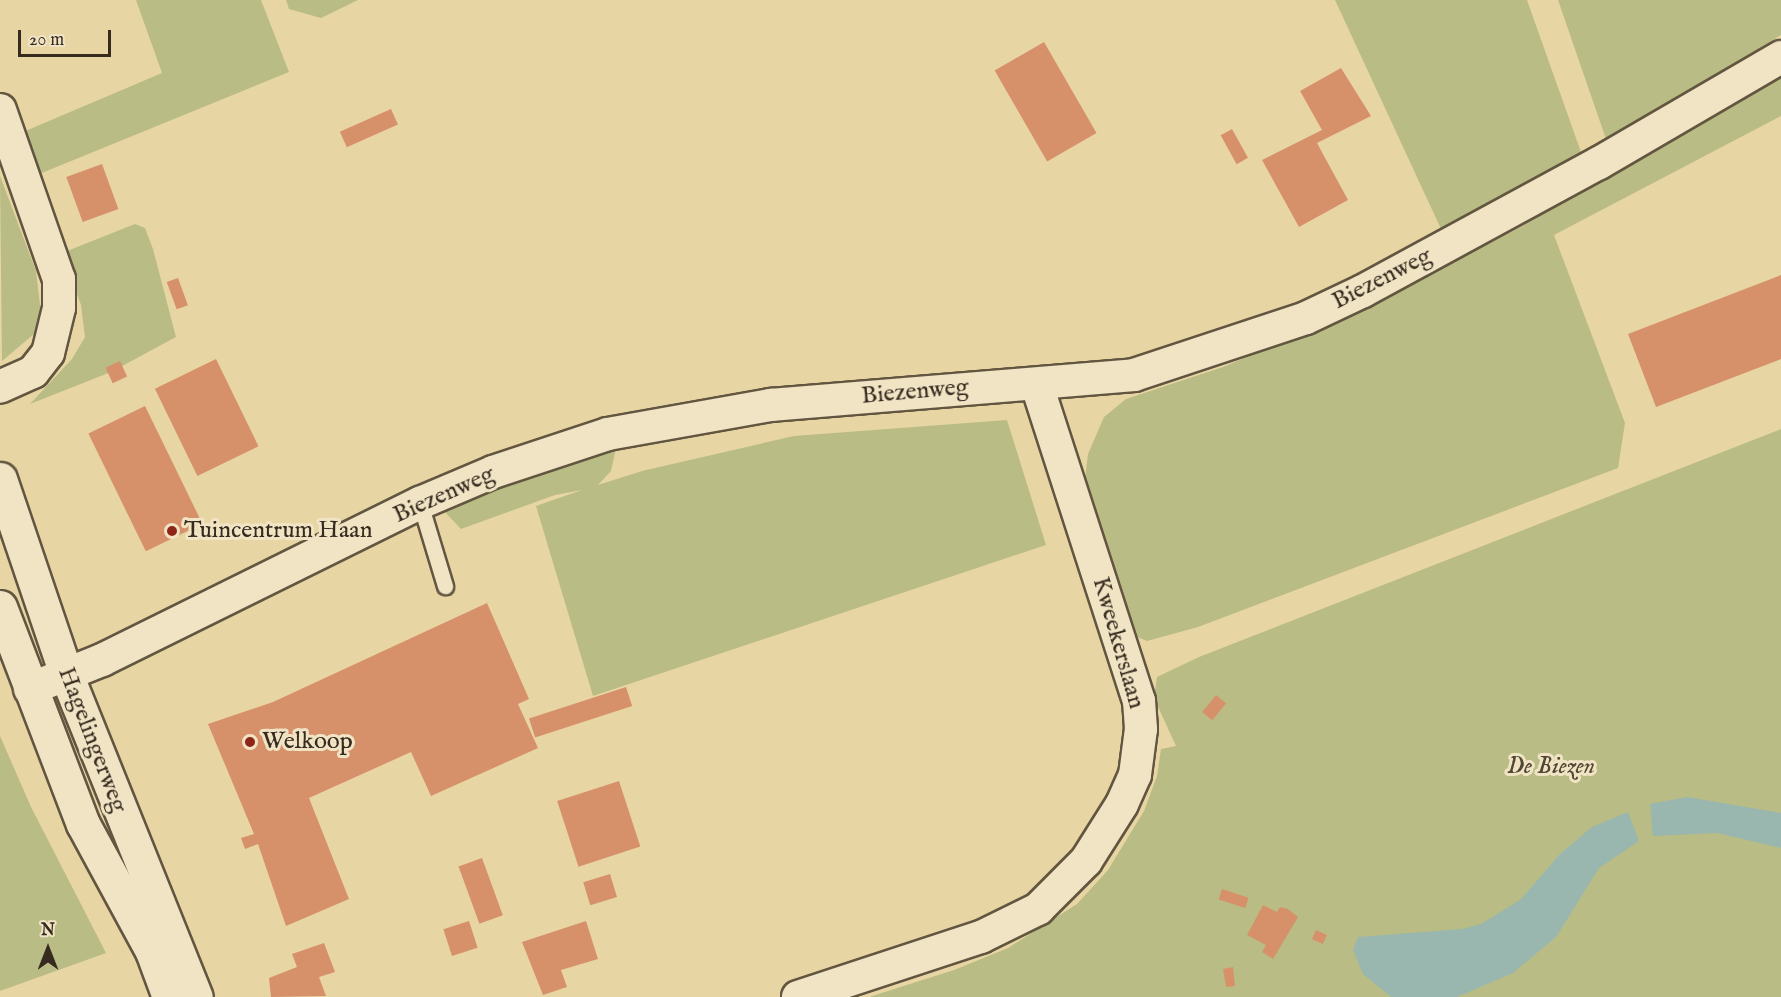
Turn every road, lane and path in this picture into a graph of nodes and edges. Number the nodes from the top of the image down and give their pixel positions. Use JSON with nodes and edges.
{"nodes":[{"id":1,"x":1781,"y":57,"type":"edge"},
{"id":2,"x":0,"y":110,"type":"edge"},
{"id":3,"x":1036,"y":385,"type":"junction"},
{"id":4,"x":0,"y":387,"type":"edge"},
{"id":5,"x":0,"y":479,"type":"edge"},
{"id":6,"x":420,"y":503,"type":"junction"},
{"id":7,"x":445,"y":586,"type":"dead end"},
{"id":8,"x":0,"y":607,"type":"edge"},
{"id":9,"x":66,"y":674,"type":"junction"},
{"id":10,"x":30,"y":689,"type":"junction"},
{"id":11,"x":169,"y":997,"type":"edge"},
{"id":12,"x":196,"y":997,"type":"edge"},
{"id":13,"x":798,"y":997,"type":"edge"}],
"edges":[{"from":1,"to":3,"type":"street","name":"Biezenweg"},
{"from":2,"to":4,"type":"street"},
{"from":3,"to":6,"type":"street","name":"Biezenweg"},
{"from":3,"to":13,"type":"street","name":"Kweekerslaan"},
{"from":5,"to":9,"type":"main road","name":"Hagelingerweg"},
{"from":6,"to":7,"type":"lane"},
{"from":6,"to":9,"type":"street","name":"Biezenweg"},
{"from":8,"to":10,"type":"main road","name":"Hagelingerweg"},
{"from":9,"to":10,"type":"street","name":"Biezenweg"},
{"from":9,"to":12,"type":"main road","name":"Hagelingerweg"},
{"from":10,"to":11,"type":"main road","name":"Hagelingerweg"}]}
